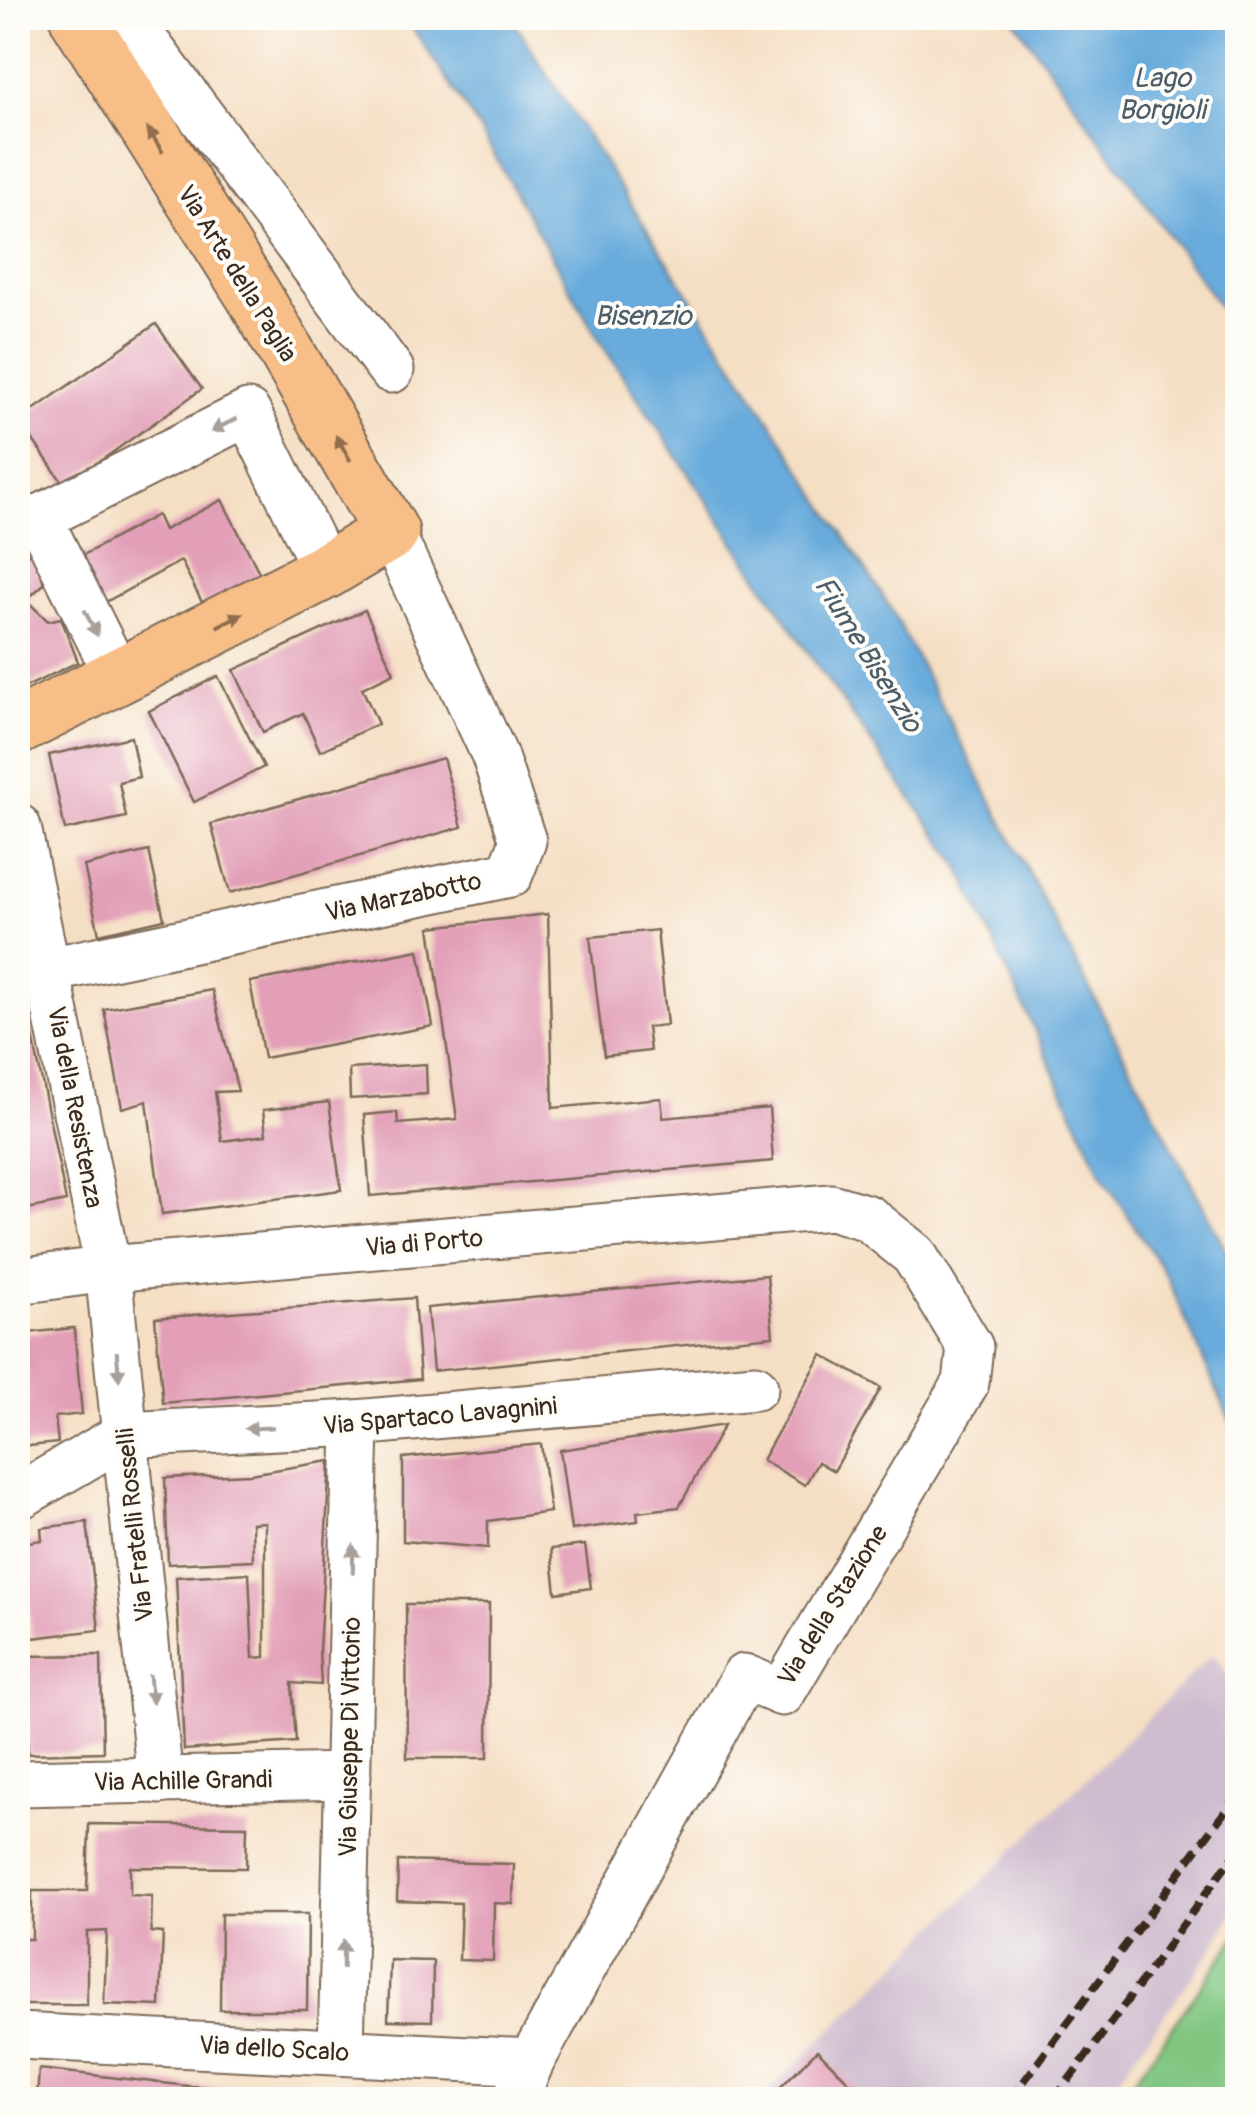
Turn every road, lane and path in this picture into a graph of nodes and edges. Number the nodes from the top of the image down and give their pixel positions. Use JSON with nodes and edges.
{"nodes":[{"id":1,"x":78,"y":18,"type":"edge"},
{"id":2,"x":128,"y":18,"type":"edge"},
{"id":3,"x":390,"y":370,"type":"dead end"},
{"id":4,"x":391,"y":532,"type":"junction"},
{"id":5,"x":326,"y":571,"type":"junction"},
{"id":6,"x":118,"y":677,"type":"junction"},
{"id":7,"x":18,"y":727,"type":"edge"},
{"id":8,"x":18,"y":828,"type":"edge"},
{"id":9,"x":49,"y":970,"type":"junction"},
{"id":10,"x":831,"y":1208,"type":"joint"},
{"id":11,"x":108,"y":1269,"type":"junction"},
{"id":12,"x":18,"y":1281,"type":"edge"},
{"id":13,"x":755,"y":1387,"type":"dead end"},
{"id":14,"x":356,"y":1423,"type":"junction"},
{"id":15,"x":124,"y":1435,"type":"junction"},
{"id":16,"x":18,"y":1497,"type":"edge"},
{"id":17,"x":348,"y":1776,"type":"junction"},
{"id":18,"x":160,"y":1780,"type":"junction"},
{"id":19,"x":18,"y":1783,"type":"edge"},
{"id":20,"x":18,"y":2036,"type":"edge"},
{"id":21,"x":341,"y":2052,"type":"junction"},
{"id":22,"x":523,"y":2081,"type":"edge"}],
"edges":[{"from":4,"to":1,"type":"main road","name":"Via Arte della Paglia","one_way":true},
{"from":2,"to":3,"type":"street"},
{"from":4,"to":5,"type":"main road"},
{"from":4,"to":9,"type":"street","name":"Via Marzabotto"},
{"from":6,"to":5,"type":"main road","one_way":true},
{"from":5,"to":6,"type":"street","one_way":true},
{"from":6,"to":7,"type":"main road"},
{"from":8,"to":9,"type":"street","name":"Via della Resistenza"},
{"from":9,"to":11,"type":"street","name":"Via della Resistenza"},
{"from":10,"to":11,"type":"street","name":"Via di Porto"},
{"from":10,"to":22,"type":"street","name":"Via della Stazione"},
{"from":11,"to":12,"type":"street","name":"Via di Porto"},
{"from":11,"to":15,"type":"street","name":"Via Fratelli Rosselli","one_way":true},
{"from":13,"to":14,"type":"street","name":"Via Spartaco Lavagnini"},
{"from":14,"to":15,"type":"street","name":"Via Spartaco Lavagnini","one_way":true},
{"from":17,"to":14,"type":"street","name":"Via Giuseppe Di Vittorio","one_way":true},
{"from":15,"to":16,"type":"street"},
{"from":15,"to":18,"type":"street","name":"Via Fratelli Rosselli","one_way":true},
{"from":17,"to":18,"type":"street","name":"Via Achille Grandi"},
{"from":21,"to":17,"type":"street","name":"Via Giuseppe Di Vittorio","one_way":true},
{"from":18,"to":19,"type":"street","name":"Via Achille Grandi"},
{"from":20,"to":21,"type":"street","name":"Via dello Scalo"},
{"from":21,"to":22,"type":"street","name":"Via dello Scalo"}]}
